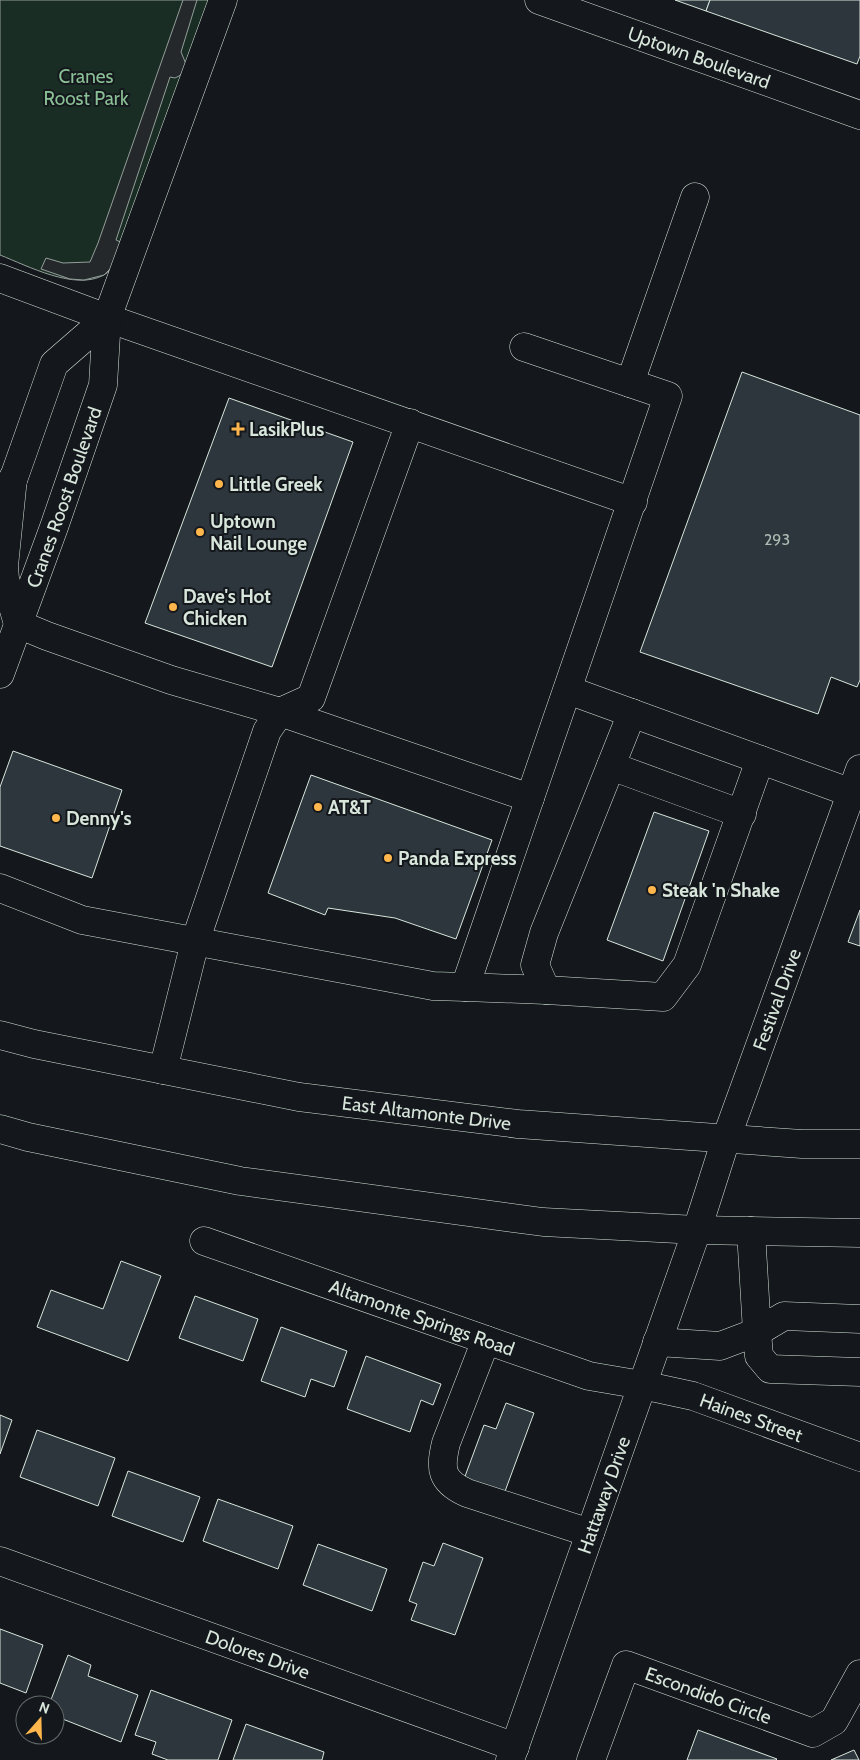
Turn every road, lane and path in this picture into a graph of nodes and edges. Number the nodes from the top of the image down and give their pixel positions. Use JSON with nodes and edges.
{"nodes":[{"id":1,"x":223,"y":0,"type":"edge"},
{"id":2,"x":539,"y":0,"type":"edge"},
{"id":3,"x":860,"y":115,"type":"edge"},
{"id":4,"x":695,"y":197,"type":"dead end"},
{"id":5,"x":0,"y":278,"type":"edge"},
{"id":6,"x":107,"y":318,"type":"junction"},
{"id":7,"x":524,"y":347,"type":"dead end"},
{"id":8,"x":630,"y":383,"type":"junction"},
{"id":9,"x":410,"y":424,"type":"junction"},
{"id":10,"x":13,"y":478,"type":"junction"},
{"id":11,"x":633,"y":502,"type":"junction"},
{"id":12,"x":0,"y":515,"type":"edge"},
{"id":13,"x":18,"y":624,"type":"junction"},
{"id":14,"x":0,"y":674,"type":"edge"},
{"id":15,"x":568,"y":690,"type":"junction"},
{"id":16,"x":280,"y":712,"type":"junction"},
{"id":17,"x":632,"y":713,"type":"junction"},
{"id":18,"x":760,"y":760,"type":"junction"},
{"id":19,"x":611,"y":766,"type":"junction"},
{"id":20,"x":857,"y":786,"type":"edge"},
{"id":21,"x":530,"y":798,"type":"junction"},
{"id":22,"x":742,"y":814,"type":"junction"},
{"id":23,"x":0,"y":888,"type":"edge"},
{"id":24,"x":195,"y":942,"type":"junction"},
{"id":25,"x":465,"y":987,"type":"junction"},
{"id":26,"x":546,"y":990,"type":"junction"},
{"id":27,"x":0,"y":1035,"type":"edge"},
{"id":28,"x":163,"y":1070,"type":"junction"},
{"id":29,"x":0,"y":1130,"type":"edge"},
{"id":30,"x":726,"y":1138,"type":"junction"},
{"id":31,"x":860,"y":1144,"type":"edge"},
{"id":32,"x":697,"y":1230,"type":"junction"},
{"id":33,"x":752,"y":1231,"type":"junction"},
{"id":34,"x":860,"y":1233,"type":"edge"},
{"id":35,"x":204,"y":1241,"type":"dead end"},
{"id":36,"x":860,"y":1318,"type":"edge"},
{"id":37,"x":757,"y":1332,"type":"junction"},
{"id":38,"x":486,"y":1340,"type":"junction"},
{"id":39,"x":657,"y":1342,"type":"junction"},
{"id":40,"x":860,"y":1372,"type":"edge"},
{"id":41,"x":642,"y":1385,"type":"junction"},
{"id":42,"x":860,"y":1457,"type":"edge"},
{"id":43,"x":590,"y":1533,"type":"junction"},
{"id":44,"x":0,"y":1561,"type":"edge"},
{"id":45,"x":860,"y":1674,"type":"edge"},
{"id":46,"x":513,"y":1754,"type":"edge"},
{"id":47,"x":591,"y":1760,"type":"edge"}],
"edges":[{"from":1,"to":6,"type":"street","name":"Cranes Roost Boulevard"},
{"from":2,"to":3,"type":"street","name":"Uptown Boulevard"},
{"from":4,"to":8,"type":"street"},
{"from":5,"to":6,"type":"street"},
{"from":6,"to":9,"type":"street"},
{"from":6,"to":10,"type":"street","name":"Cranes Roost Boulevard"},
{"from":6,"to":13,"type":"street","name":"Cranes Roost Boulevard"},
{"from":7,"to":8,"type":"street"},
{"from":8,"to":11,"type":"street"},
{"from":9,"to":11,"type":"street"},
{"from":9,"to":16,"type":"street"},
{"from":10,"to":12,"type":"street","name":"Cranes Roost Boulevard"},
{"from":10,"to":13,"type":"street"},
{"from":11,"to":15,"type":"street"},
{"from":13,"to":14,"type":"street","name":"Cranes Roost Boulevard"},
{"from":13,"to":16,"type":"street"},
{"from":15,"to":17,"type":"street"},
{"from":15,"to":21,"type":"street"},
{"from":16,"to":21,"type":"street"},
{"from":16,"to":24,"type":"street"},
{"from":17,"to":18,"type":"street"},
{"from":17,"to":19,"type":"street"},
{"from":18,"to":20,"type":"street"},
{"from":18,"to":22,"type":"street"},
{"from":19,"to":22,"type":"street"},
{"from":19,"to":26,"type":"street"},
{"from":20,"to":30,"type":"street","name":"Festival Drive"},
{"from":21,"to":25,"type":"street"},
{"from":22,"to":26,"type":"street"},
{"from":23,"to":24,"type":"street"},
{"from":24,"to":25,"type":"street"},
{"from":24,"to":28,"type":"street"},
{"from":25,"to":26,"type":"street"},
{"from":27,"to":28,"type":"street","name":"East Altamonte Drive"},
{"from":28,"to":30,"type":"street","name":"East Altamonte Drive"},
{"from":29,"to":32,"type":"street"},
{"from":30,"to":31,"type":"street","name":"East Altamonte Drive"},
{"from":30,"to":32,"type":"street","name":"Festival Drive"},
{"from":32,"to":33,"type":"street"},
{"from":32,"to":39,"type":"street","name":"Hattaway Drive"},
{"from":33,"to":34,"type":"street"},
{"from":33,"to":37,"type":"street"},
{"from":35,"to":38,"type":"street","name":"Altamonte Springs Road"},
{"from":36,"to":37,"type":"street"},
{"from":37,"to":39,"type":"street"},
{"from":37,"to":40,"type":"street"},
{"from":38,"to":41,"type":"street","name":"Altamonte Springs Road"},
{"from":38,"to":43,"type":"street"},
{"from":39,"to":41,"type":"street","name":"Hattaway Drive"},
{"from":41,"to":42,"type":"street","name":"Haines Street"},
{"from":41,"to":43,"type":"street","name":"Hattaway Drive"},
{"from":43,"to":46,"type":"street","name":"Hattaway Drive"},
{"from":44,"to":46,"type":"street","name":"Dolores Drive"},
{"from":45,"to":47,"type":"street","name":"Escondido Circle"}]}
